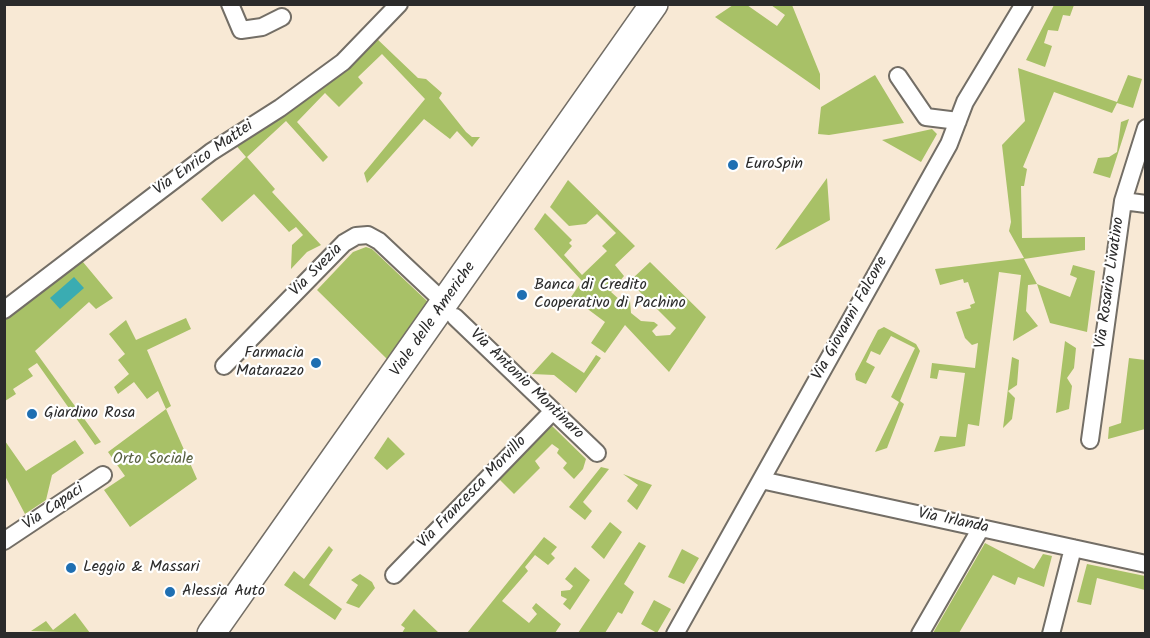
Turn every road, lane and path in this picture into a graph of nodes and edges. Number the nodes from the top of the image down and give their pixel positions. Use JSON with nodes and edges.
{"nodes":[{"id":1,"x":230,"y":4,"type":"edge"},
{"id":2,"x":399,"y":4,"type":"edge"},
{"id":3,"x":654,"y":4,"type":"edge"},
{"id":4,"x":674,"y":4,"type":"edge"},
{"id":5,"x":1024,"y":4,"type":"edge"},
{"id":6,"x":282,"y":17,"type":"dead end"},
{"id":7,"x":898,"y":76,"type":"dead end"},
{"id":8,"x":958,"y":121,"type":"junction"},
{"id":9,"x":1146,"y":128,"type":"edge"},
{"id":10,"x":1122,"y":201,"type":"junction"},
{"id":11,"x":1146,"y":204,"type":"edge"},
{"id":12,"x":4,"y":310,"type":"edge"},
{"id":13,"x":451,"y":311,"type":"junction"},
{"id":14,"x":224,"y":366,"type":"dead end"},
{"id":15,"x":553,"y":411,"type":"junction"},
{"id":16,"x":1090,"y":440,"type":"dead end"},
{"id":17,"x":597,"y":453,"type":"dead end"},
{"id":18,"x":103,"y":475,"type":"dead end"},
{"id":19,"x":761,"y":480,"type":"junction"},
{"id":20,"x":981,"y":528,"type":"junction"},
{"id":21,"x":4,"y":541,"type":"edge"},
{"id":22,"x":1073,"y":548,"type":"junction"},
{"id":23,"x":1146,"y":564,"type":"edge"},
{"id":24,"x":394,"y":575,"type":"dead end"},
{"id":25,"x":211,"y":633,"type":"edge"},
{"id":26,"x":232,"y":633,"type":"edge"},
{"id":27,"x":675,"y":633,"type":"edge"},
{"id":28,"x":920,"y":633,"type":"edge"},
{"id":29,"x":1051,"y":633,"type":"edge"}],
"edges":[{"from":1,"to":6,"type":"street"},
{"from":2,"to":12,"type":"street","name":"Via Enrico Mattei"},
{"from":3,"to":13,"type":"main road","name":"Viale delle Americhe"},
{"from":4,"to":13,"type":"main road","name":"Viale delle Americhe"},
{"from":5,"to":8,"type":"street","name":"Via Giovanni Falcone"},
{"from":7,"to":8,"type":"street"},
{"from":8,"to":19,"type":"street","name":"Via Giovanni Falcone"},
{"from":9,"to":10,"type":"street","name":"Via Rosario Livatino"},
{"from":10,"to":11,"type":"street"},
{"from":10,"to":16,"type":"street","name":"Via Rosario Livatino"},
{"from":13,"to":14,"type":"street","name":"Via Svezia"},
{"from":13,"to":15,"type":"street","name":"Via Antonio Montinaro"},
{"from":13,"to":25,"type":"main road","name":"Viale delle Americhe"},
{"from":13,"to":26,"type":"main road","name":"Viale delle Americhe"},
{"from":15,"to":17,"type":"street","name":"Via Antonio Montinaro"},
{"from":15,"to":24,"type":"street","name":"Via Francesca Morvillo"},
{"from":18,"to":21,"type":"street","name":"Via Capaci"},
{"from":19,"to":20,"type":"street","name":"Via Irlanda"},
{"from":19,"to":27,"type":"street","name":"Via Giovanni Falcone"},
{"from":20,"to":22,"type":"street","name":"Via Irlanda"},
{"from":20,"to":28,"type":"street"},
{"from":22,"to":23,"type":"street","name":"Via Irlanda"},
{"from":22,"to":29,"type":"street"}]}
